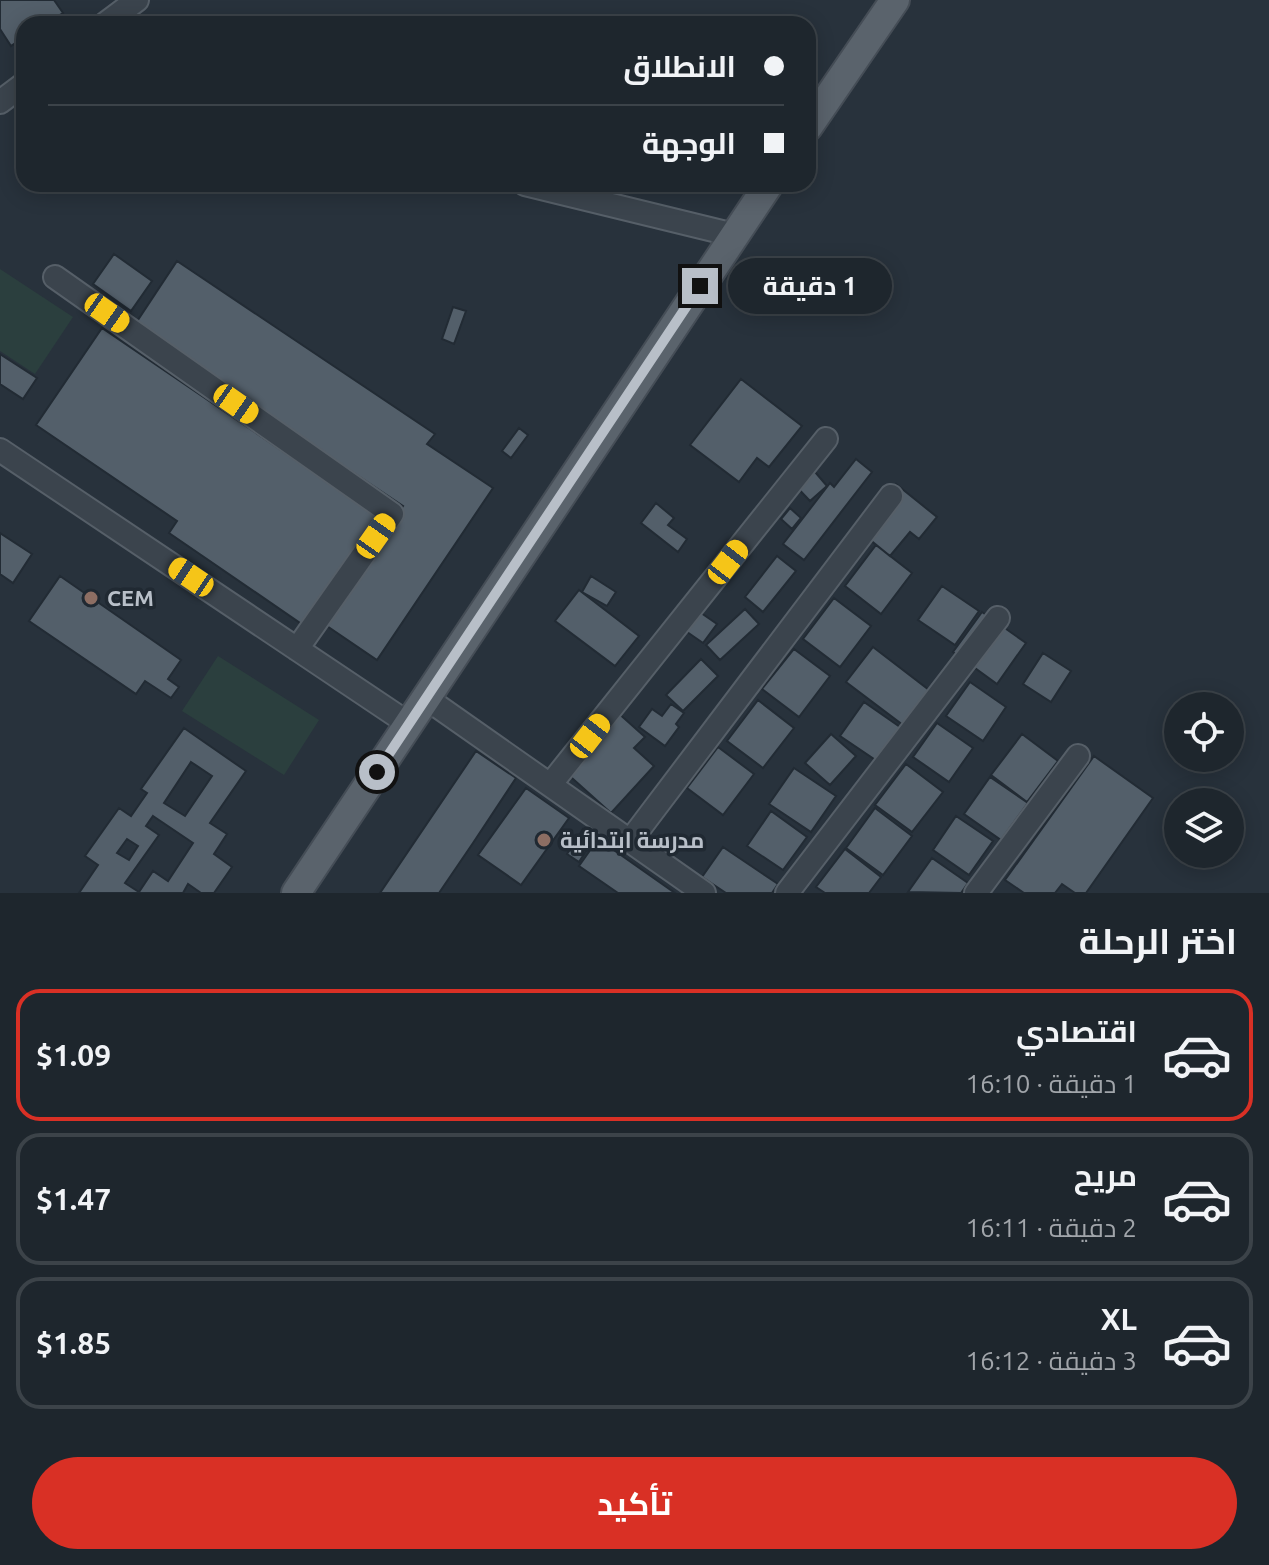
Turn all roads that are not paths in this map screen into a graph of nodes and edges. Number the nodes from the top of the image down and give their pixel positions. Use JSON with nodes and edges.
{"nodes":[{"id":1,"x":137,"y":0,"type":"edge"},
{"id":2,"x":895,"y":0,"type":"edge"},
{"id":3,"x":116,"y":16,"type":"edge"},
{"id":4,"x":816,"y":115,"type":"edge"},
{"id":5,"x":558,"y":192,"type":"edge"},
{"id":6,"x":764,"y":192,"type":"edge"},
{"id":7,"x":734,"y":235,"type":"junction"},
{"id":8,"x":55,"y":277,"type":"dead end"},
{"id":9,"x":826,"y":439,"type":"dead end"},
{"id":10,"x":0,"y":450,"type":"edge"},
{"id":11,"x":891,"y":496,"type":"dead end"},
{"id":12,"x":998,"y":618,"type":"dead end"},
{"id":13,"x":297,"y":649,"type":"junction"},
{"id":14,"x":426,"y":698,"type":"junction"},
{"id":15,"x":409,"y":724,"type":"junction"},
{"id":16,"x":1078,"y":756,"type":"dead end"},
{"id":17,"x":550,"y":785,"type":"junction"},
{"id":18,"x":630,"y":841,"type":"junction"},
{"id":19,"x":296,"y":893,"type":"edge"},
{"id":20,"x":704,"y":893,"type":"edge"},
{"id":21,"x":787,"y":893,"type":"edge"},
{"id":22,"x":976,"y":893,"type":"edge"}],
"edges":[{"from":1,"to":3,"type":"street"},
{"from":2,"to":4,"type":"main road"},
{"from":5,"to":7,"type":"street"},
{"from":6,"to":7,"type":"main road"},
{"from":7,"to":14,"type":"main road"},
{"from":8,"to":13,"type":"street"},
{"from":9,"to":17,"type":"street"},
{"from":10,"to":13,"type":"street"},
{"from":11,"to":18,"type":"street"},
{"from":12,"to":21,"type":"street"},
{"from":13,"to":15,"type":"street"},
{"from":14,"to":15,"type":"main road"},
{"from":14,"to":17,"type":"street"},
{"from":15,"to":19,"type":"main road"},
{"from":16,"to":22,"type":"street"},
{"from":17,"to":18,"type":"street"},
{"from":18,"to":20,"type":"street"}]}
